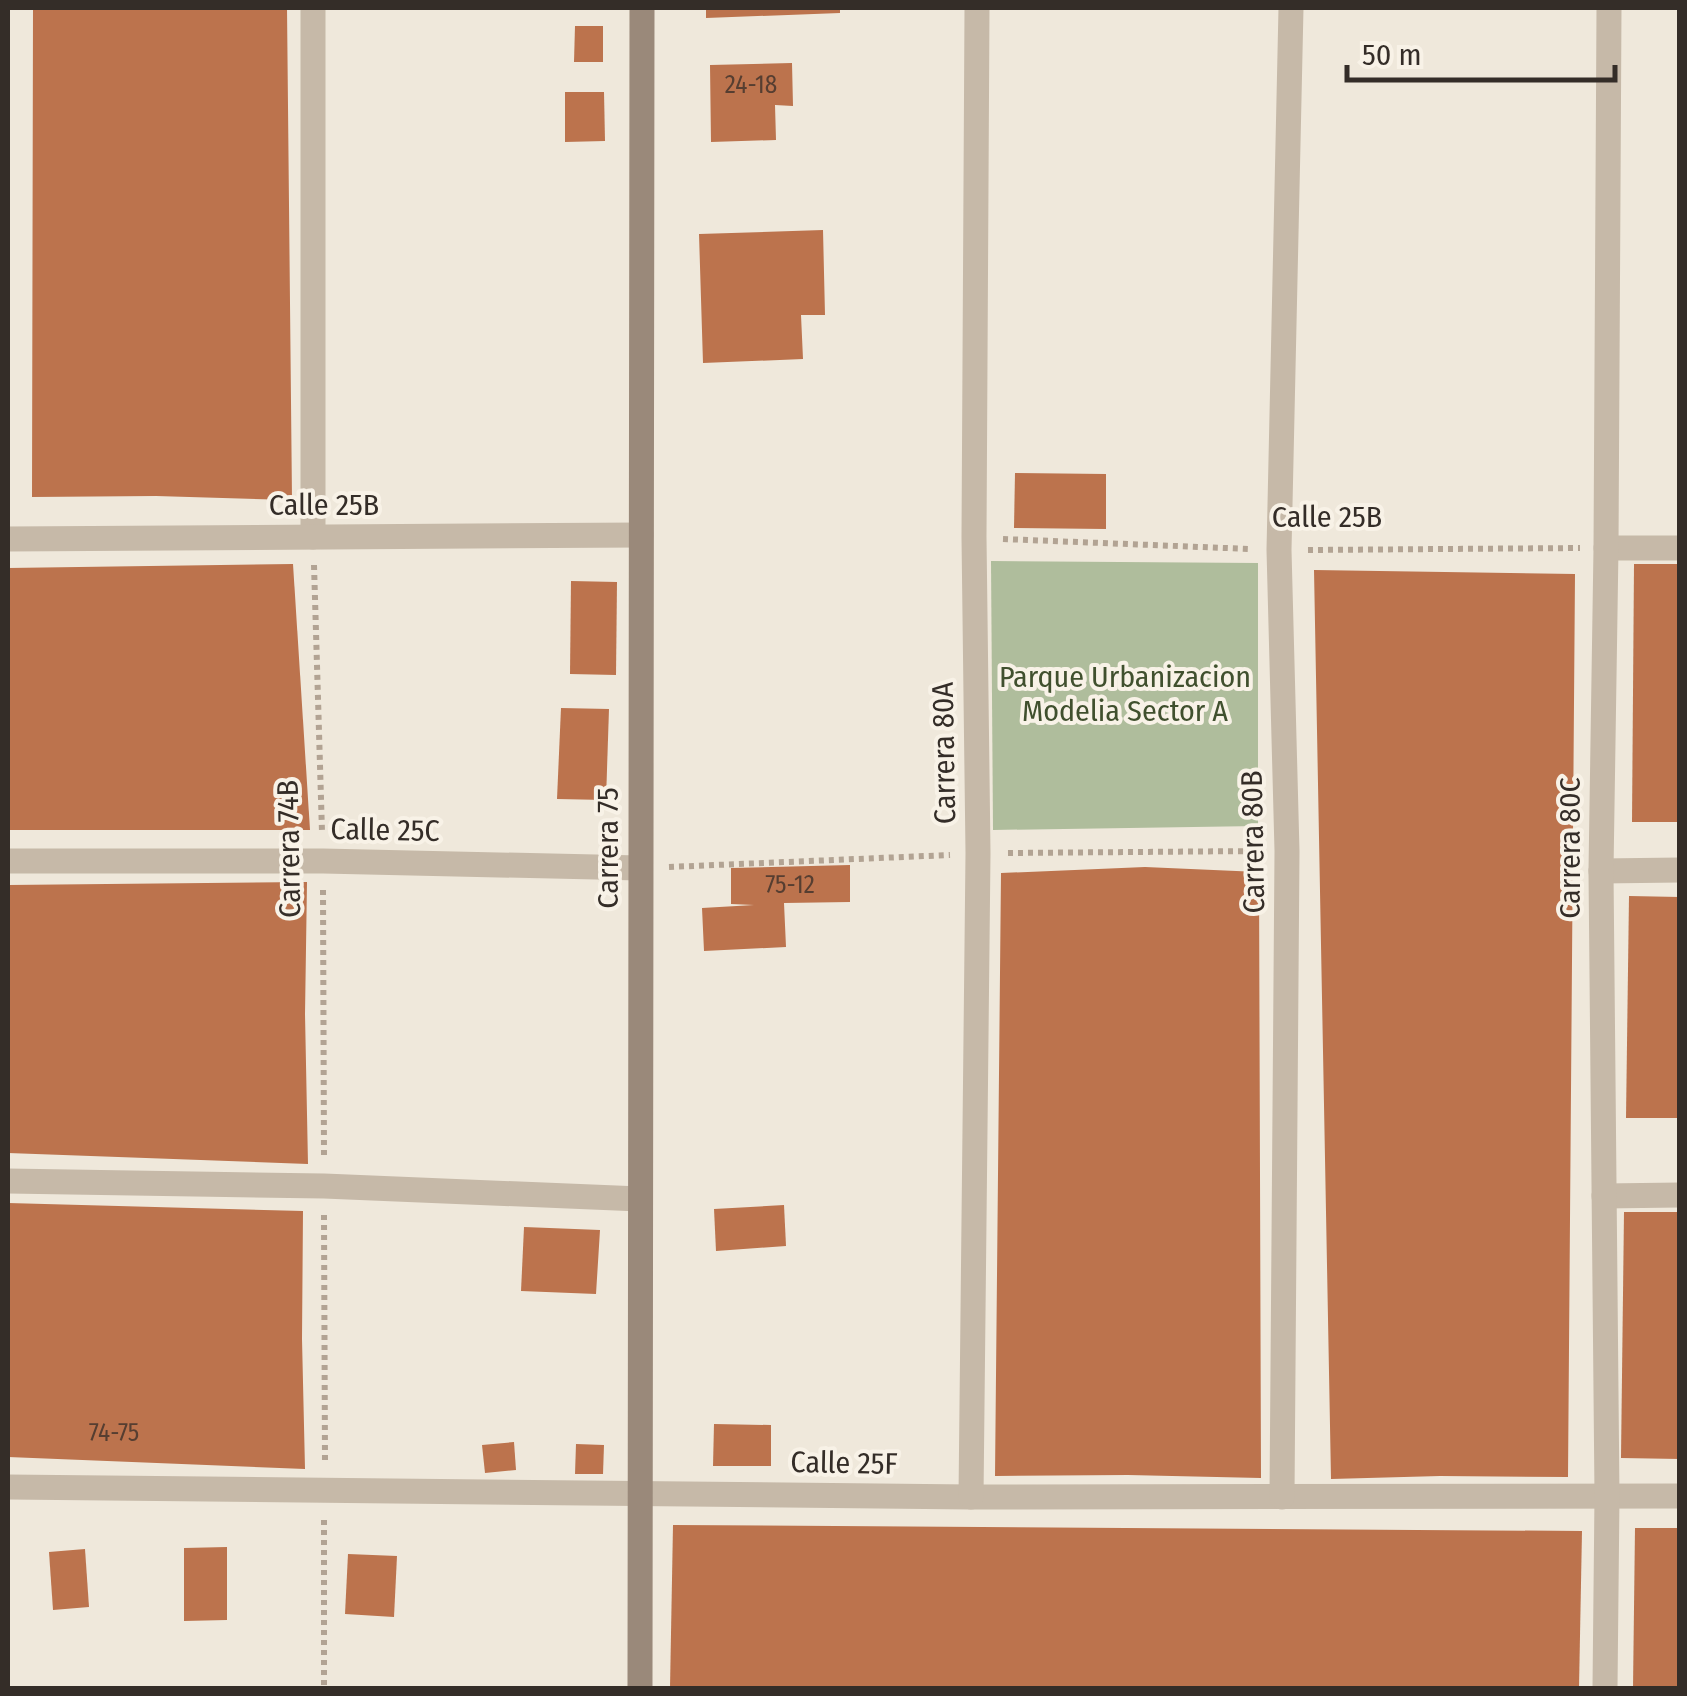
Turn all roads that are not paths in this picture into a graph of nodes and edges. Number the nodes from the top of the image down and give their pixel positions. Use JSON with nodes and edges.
{"nodes":[{"id":1,"x":313,"y":8,"type":"edge"},
{"id":2,"x":642,"y":8,"type":"edge"},
{"id":3,"x":977,"y":8,"type":"edge"},
{"id":4,"x":1291,"y":8,"type":"edge"},
{"id":5,"x":1609,"y":8,"type":"edge"},
{"id":6,"x":641,"y":535,"type":"junction"},
{"id":7,"x":313,"y":537,"type":"junction"},
{"id":8,"x":8,"y":539,"type":"edge"},
{"id":9,"x":1606,"y":548,"type":"junction"},
{"id":10,"x":1680,"y":548,"type":"edge"},
{"id":11,"x":8,"y":861,"type":"edge"},
{"id":12,"x":640,"y":868,"type":"junction"},
{"id":13,"x":1601,"y":870,"type":"junction"},
{"id":14,"x":1680,"y":870,"type":"edge"},
{"id":15,"x":8,"y":1181,"type":"edge"},
{"id":16,"x":1680,"y":1195,"type":"edge"},
{"id":17,"x":1604,"y":1196,"type":"junction"},
{"id":18,"x":640,"y":1199,"type":"junction"},
{"id":19,"x":8,"y":1487,"type":"edge"},
{"id":20,"x":639,"y":1492,"type":"junction"},
{"id":21,"x":1607,"y":1496,"type":"junction"},
{"id":22,"x":1680,"y":1496,"type":"edge"},
{"id":23,"x":971,"y":1497,"type":"junction"},
{"id":24,"x":1282,"y":1497,"type":"junction"},
{"id":25,"x":640,"y":1688,"type":"edge"},
{"id":26,"x":1604,"y":1688,"type":"edge"}],
"edges":[{"from":1,"to":7,"type":"street"},
{"from":2,"to":6,"type":"street","name":"Carrera 75"},
{"from":3,"to":23,"type":"street","name":"Carrera 80A"},
{"from":4,"to":24,"type":"street","name":"Carrera 80B"},
{"from":5,"to":9,"type":"street","name":"Carrera 80C"},
{"from":6,"to":7,"type":"street","name":"Calle 25B"},
{"from":6,"to":12,"type":"street","name":"Carrera 75"},
{"from":7,"to":8,"type":"street","name":"Calle 25B"},
{"from":9,"to":10,"type":"street"},
{"from":9,"to":13,"type":"street","name":"Carrera 80C"},
{"from":11,"to":12,"type":"street","name":"Calle 25C"},
{"from":12,"to":18,"type":"street","name":"Carrera 75"},
{"from":13,"to":14,"type":"street"},
{"from":13,"to":17,"type":"street","name":"Carrera 80C"},
{"from":15,"to":18,"type":"street"},
{"from":16,"to":17,"type":"street"},
{"from":17,"to":21,"type":"street","name":"Carrera 80C"},
{"from":18,"to":20,"type":"street","name":"Carrera 75"},
{"from":19,"to":20,"type":"street","name":"Calle 25F"},
{"from":20,"to":23,"type":"street","name":"Calle 25F"},
{"from":20,"to":25,"type":"street","name":"Carrera 75"},
{"from":21,"to":22,"type":"street","name":"Calle 25F"},
{"from":21,"to":24,"type":"street","name":"Calle 25F"},
{"from":21,"to":26,"type":"street","name":"Carrera 80C"},
{"from":23,"to":24,"type":"street","name":"Calle 25F"}]}
